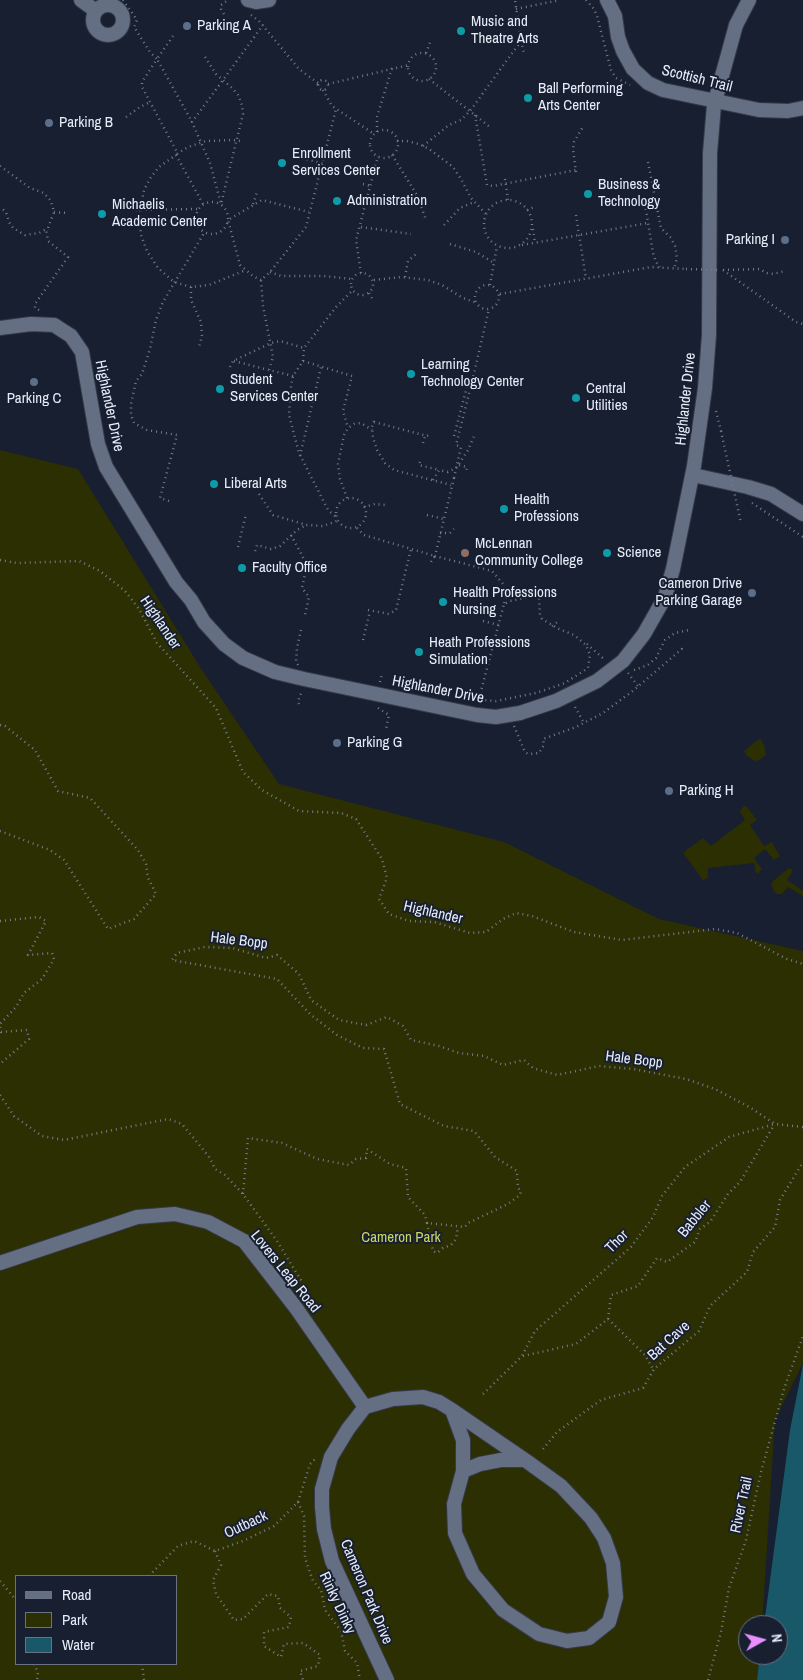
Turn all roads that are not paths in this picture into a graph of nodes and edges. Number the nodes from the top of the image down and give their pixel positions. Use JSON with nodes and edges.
{"nodes":[{"id":1,"x":81,"y":0,"type":"edge"},
{"id":2,"x":607,"y":0,"type":"edge"},
{"id":3,"x":749,"y":0,"type":"edge"},
{"id":4,"x":96,"y":12,"type":"dead end"},
{"id":5,"x":715,"y":101,"type":"junction"},
{"id":6,"x":803,"y":108,"type":"edge"},
{"id":7,"x":0,"y":328,"type":"edge"},
{"id":8,"x":693,"y":475,"type":"junction"},
{"id":9,"x":803,"y":514,"type":"edge"},
{"id":10,"x":0,"y":1264,"type":"edge"},
{"id":11,"x":365,"y":1407,"type":"junction"},
{"id":12,"x":452,"y":1410,"type":"junction"},
{"id":13,"x":525,"y":1460,"type":"junction"},
{"id":14,"x":463,"y":1471,"type":"junction"},
{"id":15,"x":387,"y":1680,"type":"edge"}],
"edges":[{"from":1,"to":4,"type":"street"},
{"from":2,"to":5,"type":"street","name":"Scottish Trail"},
{"from":3,"to":5,"type":"street","name":"Highlander Drive"},
{"from":5,"to":6,"type":"street","name":"Scottish Trail"},
{"from":5,"to":8,"type":"street","name":"Highlander Drive"},
{"from":7,"to":8,"type":"street","name":"Highlander Drive"},
{"from":8,"to":9,"type":"street"},
{"from":10,"to":11,"type":"street","name":"Lovers Leap Road"},
{"from":11,"to":12,"type":"street"},
{"from":11,"to":15,"type":"street","name":"Cameron Park Drive"},
{"from":12,"to":13,"type":"street"},
{"from":12,"to":14,"type":"street"},
{"from":13,"to":14,"type":"street"},
{"from":13,"to":14,"type":"street"}]}
